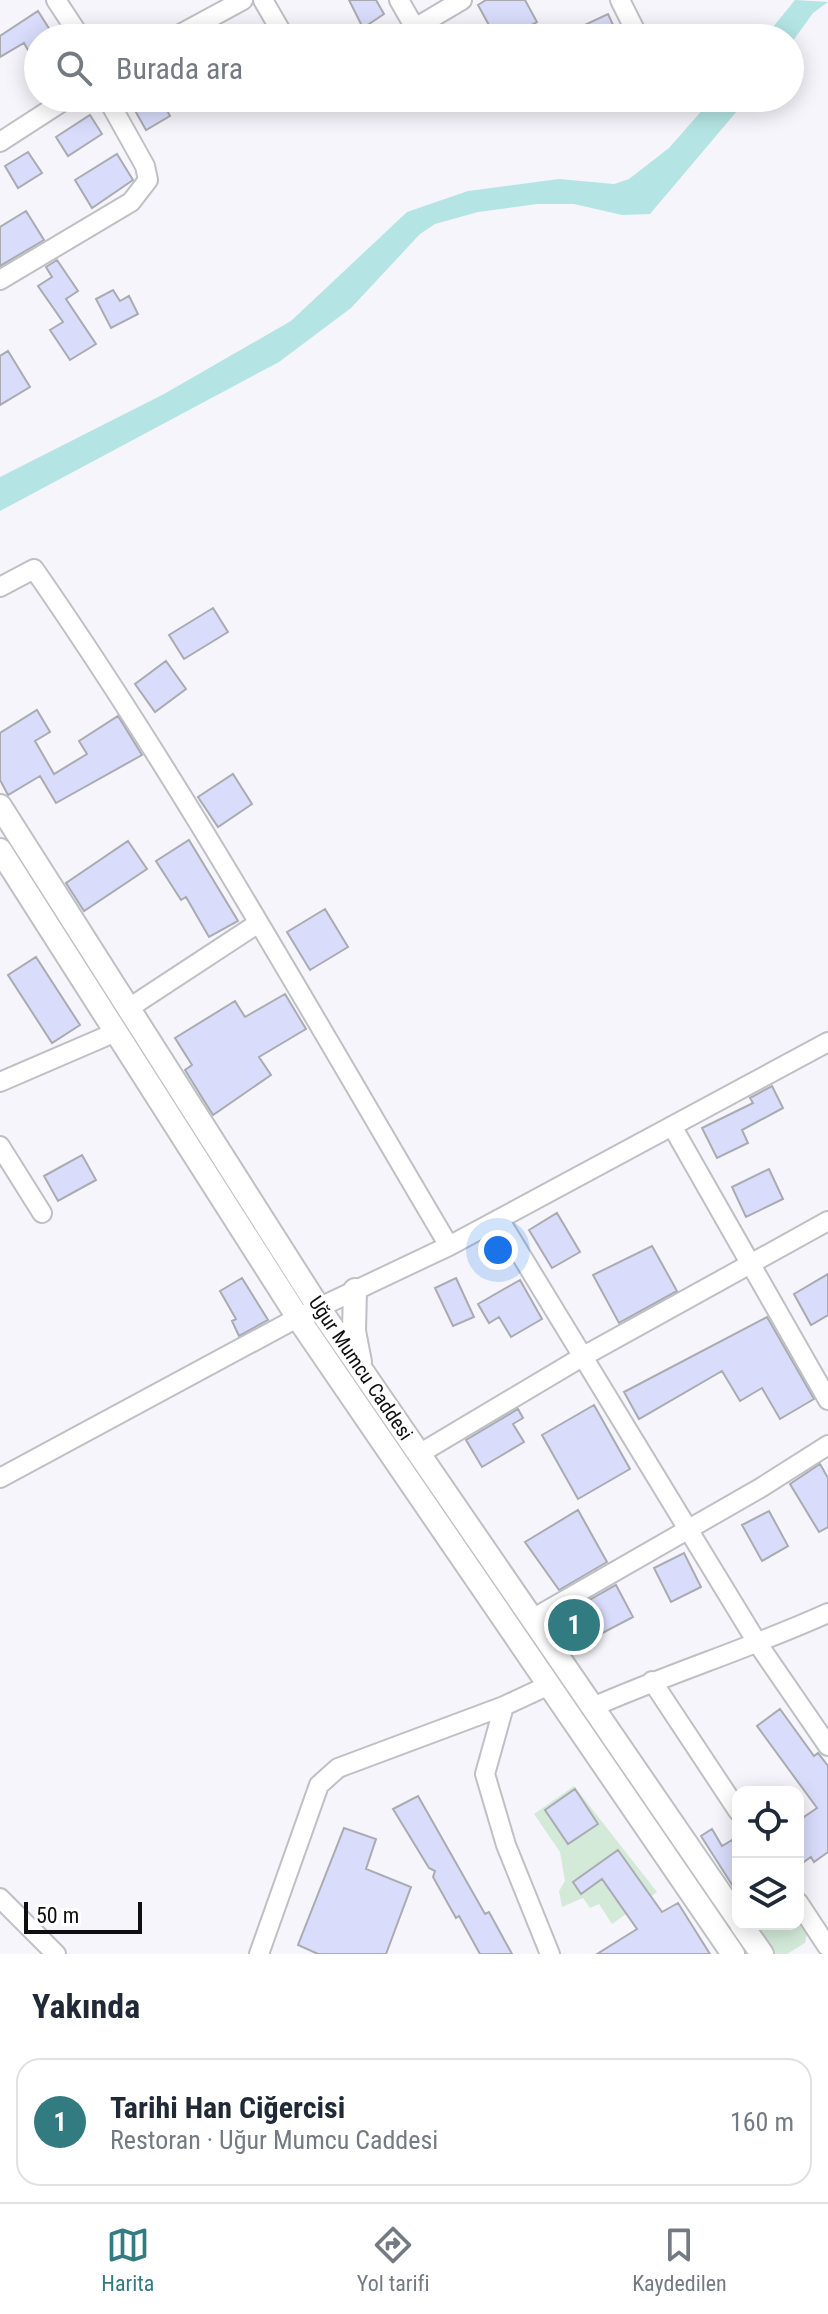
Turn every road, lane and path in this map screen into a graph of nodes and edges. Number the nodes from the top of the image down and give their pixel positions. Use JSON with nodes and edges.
{"nodes":[{"id":1,"x":56,"y":0,"type":"edge"},
{"id":2,"x":243,"y":0,"type":"edge"},
{"id":3,"x":263,"y":0,"type":"edge"},
{"id":4,"x":399,"y":0,"type":"edge"},
{"id":5,"x":462,"y":0,"type":"edge"},
{"id":6,"x":620,"y":0,"type":"edge"},
{"id":7,"x":72,"y":24,"type":"edge"},
{"id":8,"x":199,"y":24,"type":"edge"},
{"id":9,"x":277,"y":24,"type":"edge"},
{"id":10,"x":413,"y":24,"type":"edge"},
{"id":11,"x":422,"y":24,"type":"edge"},
{"id":12,"x":632,"y":24,"type":"edge"},
{"id":13,"x":46,"y":112,"type":"edge"},
{"id":14,"x":115,"y":112,"type":"edge"},
{"id":15,"x":0,"y":142,"type":"edge"},
{"id":16,"x":0,"y":280,"type":"edge"},
{"id":17,"x":0,"y":587,"type":"edge"},
{"id":18,"x":0,"y":806,"type":"edge"},
{"id":19,"x":0,"y":850,"type":"edge"},
{"id":20,"x":257,"y":924,"type":"junction"},
{"id":21,"x":129,"y":1008,"type":"junction"},
{"id":22,"x":116,"y":1032,"type":"junction"},
{"id":23,"x":828,"y":1042,"type":"edge"},
{"id":24,"x":0,"y":1082,"type":"edge"},
{"id":25,"x":672,"y":1126,"type":"junction"},
{"id":26,"x":0,"y":1146,"type":"edge"},
{"id":27,"x":42,"y":1213,"type":"dead end"},
{"id":28,"x":499,"y":1219,"type":"junction"},
{"id":29,"x":828,"y":1221,"type":"edge"},
{"id":30,"x":449,"y":1246,"type":"junction"},
{"id":31,"x":749,"y":1262,"type":"junction"},
{"id":32,"x":355,"y":1290,"type":"junction"},
{"id":33,"x":319,"y":1308,"type":"junction"},
{"id":34,"x":297,"y":1318,"type":"junction"},
{"id":35,"x":582,"y":1357,"type":"junction"},
{"id":36,"x":362,"y":1371,"type":"junction"},
{"id":37,"x":828,"y":1400,"type":"edge"},
{"id":38,"x":828,"y":1445,"type":"edge"},
{"id":39,"x":419,"y":1454,"type":"junction"},
{"id":40,"x":0,"y":1478,"type":"edge"},
{"id":41,"x":688,"y":1530,"type":"junction"},
{"id":42,"x":828,"y":1613,"type":"edge"},
{"id":43,"x":532,"y":1619,"type":"junction"},
{"id":44,"x":758,"y":1644,"type":"junction"},
{"id":45,"x":568,"y":1671,"type":"junction"},
{"id":46,"x":652,"y":1681,"type":"junction"},
{"id":47,"x":549,"y":1685,"type":"junction"},
{"id":48,"x":504,"y":1706,"type":"junction"},
{"id":49,"x":593,"y":1707,"type":"junction"},
{"id":50,"x":572,"y":1719,"type":"junction"},
{"id":51,"x":828,"y":1746,"type":"edge"},
{"id":52,"x":732,"y":1802,"type":"edge"},
{"id":53,"x":0,"y":1898,"type":"edge"},
{"id":54,"x":732,"y":1910,"type":"edge"},
{"id":55,"x":804,"y":1913,"type":"edge"},
{"id":56,"x":745,"y":1930,"type":"edge"},
{"id":57,"x":823,"y":1948,"type":"edge"},
{"id":58,"x":56,"y":1954,"type":"edge"},
{"id":59,"x":259,"y":1954,"type":"edge"},
{"id":60,"x":550,"y":1954,"type":"edge"},
{"id":61,"x":733,"y":1954,"type":"edge"},
{"id":62,"x":762,"y":1954,"type":"edge"}],
"edges":[{"from":1,"to":7,"type":"street"},
{"from":2,"to":8,"type":"street"},
{"from":3,"to":9,"type":"street"},
{"from":4,"to":10,"type":"street"},
{"from":5,"to":11,"type":"street"},
{"from":6,"to":12,"type":"street"},
{"from":13,"to":15,"type":"street"},
{"from":14,"to":16,"type":"street"},
{"from":17,"to":20,"type":"street"},
{"from":18,"to":21,"type":"street","name":"Uğur Mumcu Caddesi"},
{"from":19,"to":22,"type":"street","name":"Uğur Mumcu Caddesi"},
{"from":20,"to":21,"type":"street"},
{"from":20,"to":30,"type":"street"},
{"from":21,"to":33,"type":"street","name":"Uğur Mumcu Caddesi"},
{"from":22,"to":24,"type":"street"},
{"from":22,"to":34,"type":"street","name":"Uğur Mumcu Caddesi"},
{"from":23,"to":25,"type":"street"},
{"from":25,"to":28,"type":"street"},
{"from":25,"to":31,"type":"street"},
{"from":26,"to":27,"type":"street"},
{"from":28,"to":30,"type":"street"},
{"from":28,"to":35,"type":"street"},
{"from":29,"to":31,"type":"street"},
{"from":30,"to":32,"type":"street"},
{"from":31,"to":35,"type":"street"},
{"from":31,"to":37,"type":"street"},
{"from":32,"to":33,"type":"street"},
{"from":32,"to":36,"type":"street"},
{"from":33,"to":34,"type":"street"},
{"from":33,"to":36,"type":"street","name":"Uğur Mumcu Caddesi"},
{"from":34,"to":40,"type":"street"},
{"from":34,"to":47,"type":"street","name":"Uğur Mumcu Caddesi"},
{"from":35,"to":39,"type":"street"},
{"from":35,"to":41,"type":"street"},
{"from":36,"to":39,"type":"street","name":"Uğur Mumcu Caddesi"},
{"from":38,"to":41,"type":"street"},
{"from":39,"to":43,"type":"street","name":"Uğur Mumcu Caddesi"},
{"from":41,"to":43,"type":"street"},
{"from":41,"to":44,"type":"street"},
{"from":42,"to":44,"type":"street"},
{"from":43,"to":45,"type":"street","name":"Uğur Mumcu Caddesi"},
{"from":44,"to":46,"type":"street"},
{"from":44,"to":51,"type":"street"},
{"from":45,"to":47,"type":"street"},
{"from":45,"to":49,"type":"street","name":"Uğur Mumcu Caddesi"},
{"from":46,"to":49,"type":"street"},
{"from":46,"to":52,"type":"street"},
{"from":47,"to":48,"type":"street"},
{"from":47,"to":50,"type":"street","name":"Uğur Mumcu Caddesi"},
{"from":48,"to":59,"type":"street"},
{"from":48,"to":60,"type":"street"},
{"from":49,"to":50,"type":"street"},
{"from":49,"to":54,"type":"street","name":"Uğur Mumcu Caddesi"},
{"from":50,"to":61,"type":"street","name":"Uğur Mumcu Caddesi"},
{"from":53,"to":58,"type":"street"},
{"from":55,"to":57,"type":"street"},
{"from":56,"to":62,"type":"street"}]}
